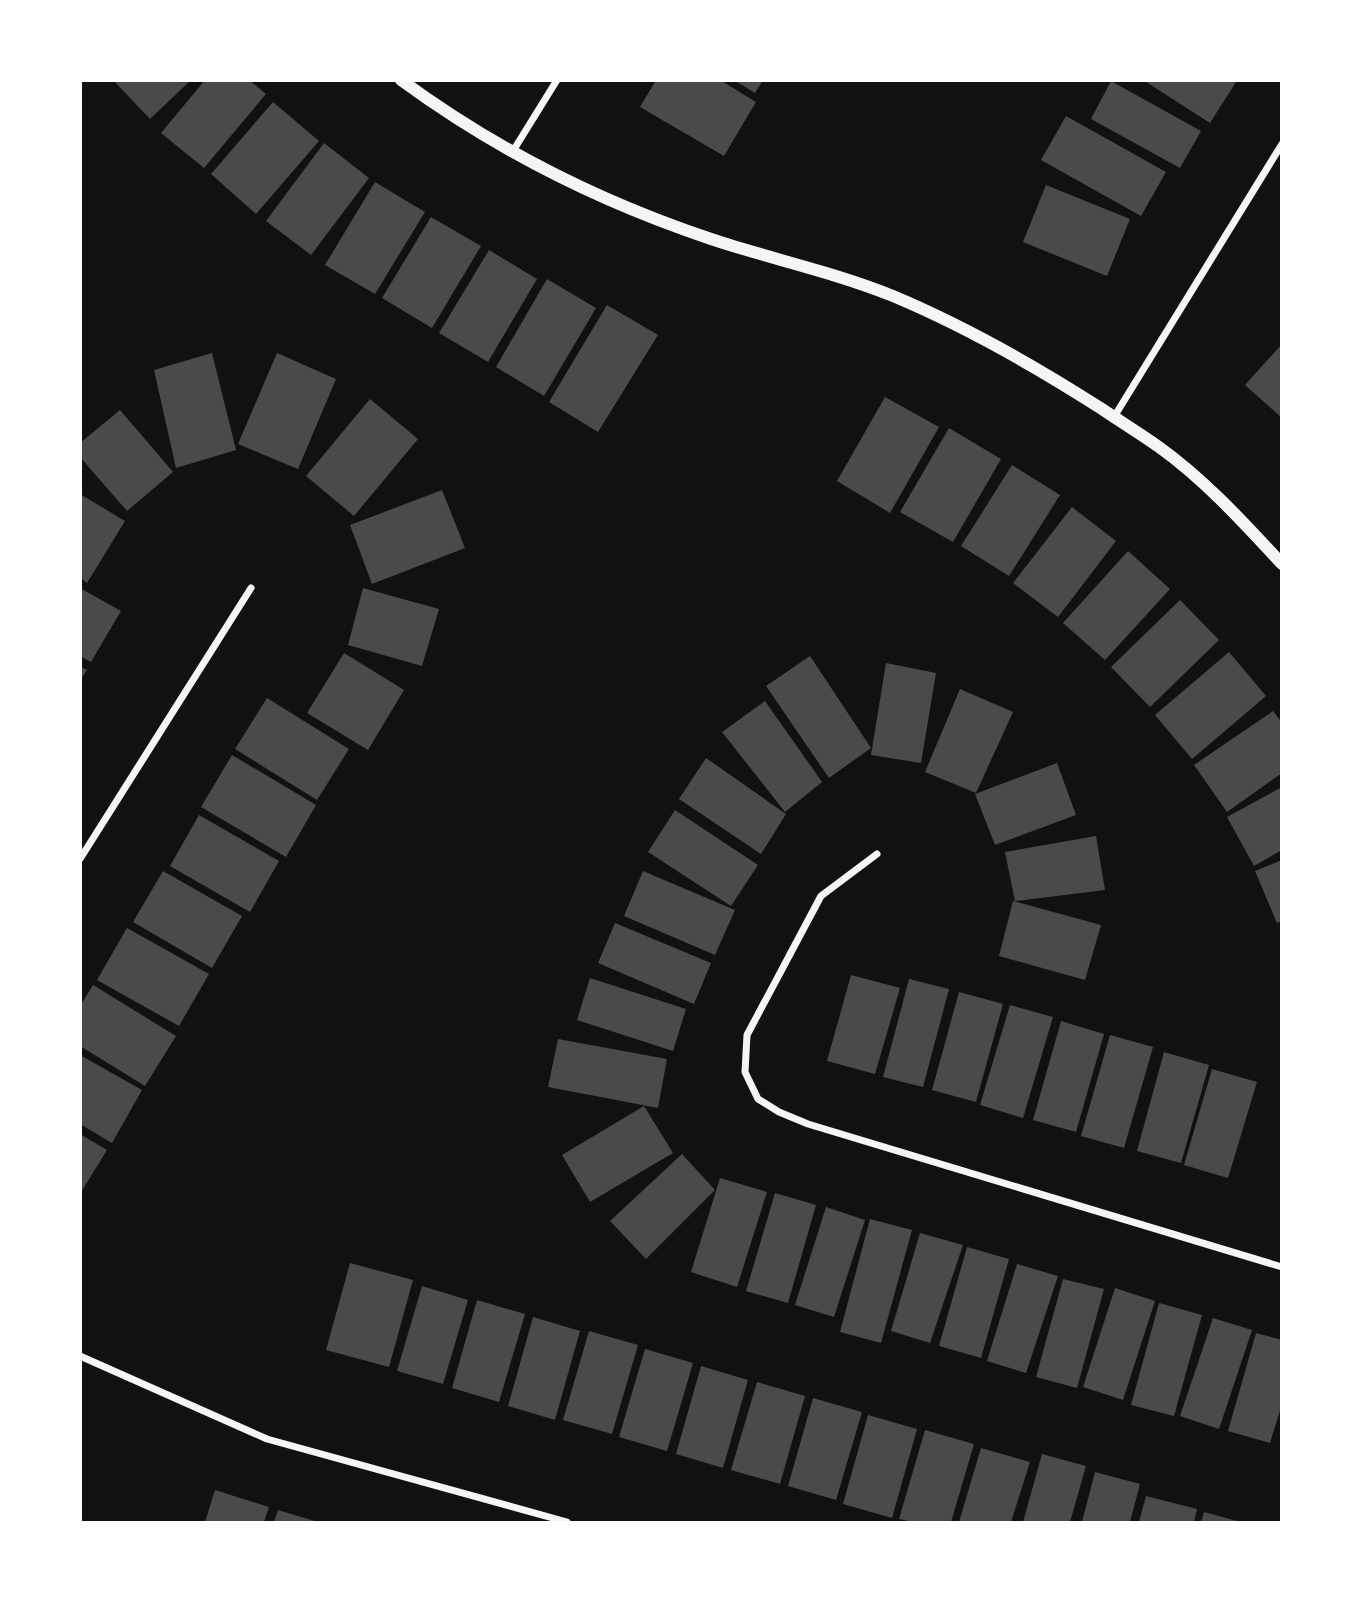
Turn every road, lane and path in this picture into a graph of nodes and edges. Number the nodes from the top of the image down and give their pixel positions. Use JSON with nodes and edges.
{"nodes":[{"id":1,"x":401,"y":80,"type":"edge"},
{"id":2,"x":557,"y":80,"type":"edge"},
{"id":3,"x":1282,"y":144,"type":"edge"},
{"id":4,"x":513,"y":152,"type":"junction"},
{"id":5,"x":1114,"y":417,"type":"junction"},
{"id":6,"x":1282,"y":564,"type":"edge"},
{"id":7,"x":251,"y":589,"type":"dead end"},
{"id":8,"x":877,"y":854,"type":"dead end"},
{"id":9,"x":80,"y":859,"type":"edge"},
{"id":10,"x":1282,"y":1267,"type":"edge"},
{"id":11,"x":80,"y":1356,"type":"edge"},
{"id":12,"x":567,"y":1522,"type":"edge"}],
"edges":[{"from":1,"to":4,"type":"street"},
{"from":2,"to":4,"type":"street"},
{"from":3,"to":5,"type":"street"},
{"from":4,"to":5,"type":"street"},
{"from":5,"to":6,"type":"street"},
{"from":7,"to":9,"type":"street"},
{"from":8,"to":10,"type":"street"},
{"from":11,"to":12,"type":"street"}]}
